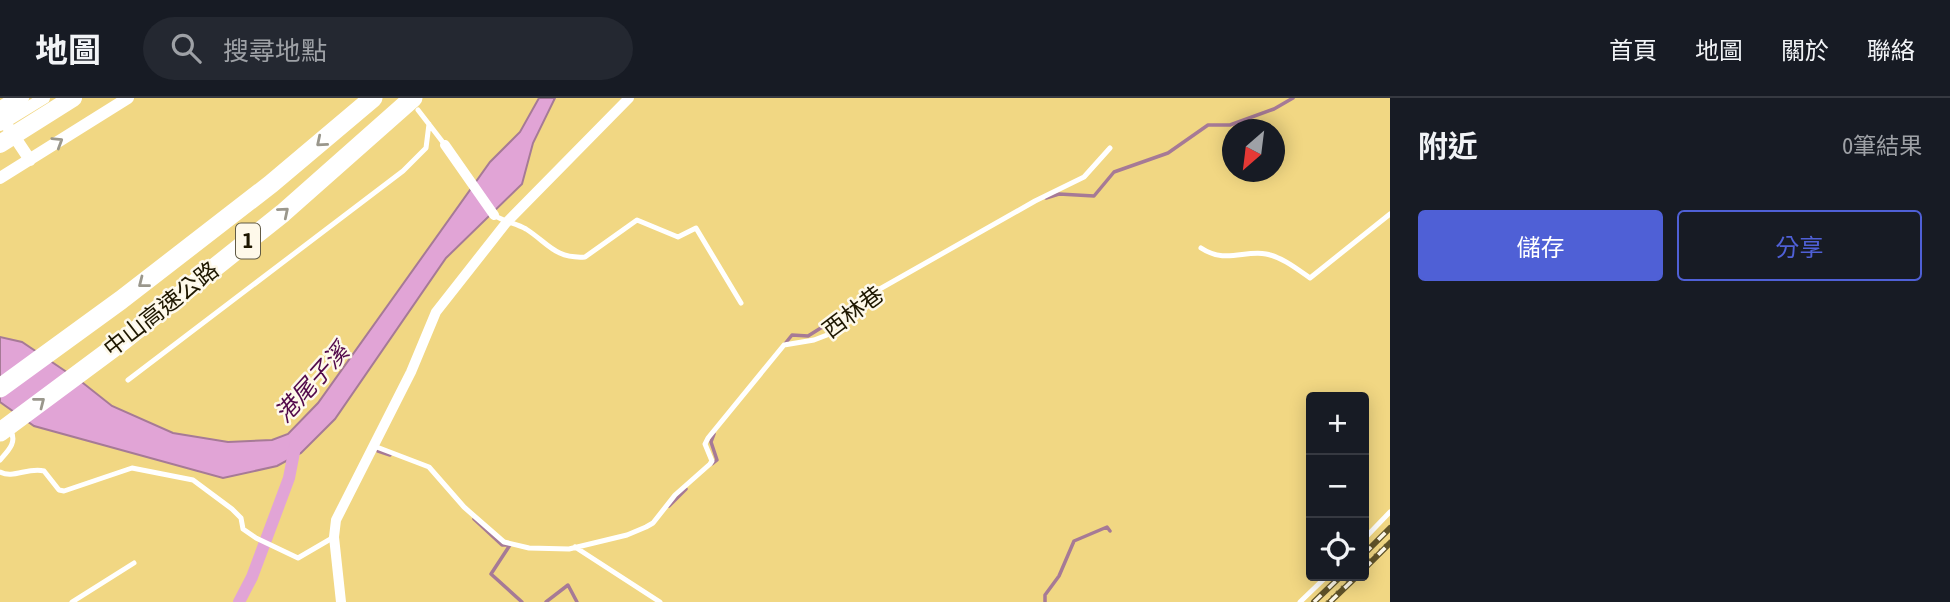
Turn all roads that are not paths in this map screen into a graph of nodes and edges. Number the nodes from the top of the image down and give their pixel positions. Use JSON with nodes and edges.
{"nodes":[{"id":1,"x":20,"y":98,"type":"edge"},
{"id":2,"x":44,"y":98,"type":"edge"},
{"id":3,"x":59,"y":98,"type":"edge"},
{"id":4,"x":73,"y":98,"type":"edge"},
{"id":5,"x":128,"y":98,"type":"edge"},
{"id":6,"x":373,"y":98,"type":"edge"},
{"id":7,"x":629,"y":98,"type":"edge"},
{"id":8,"x":416,"y":104,"type":"edge"},
{"id":9,"x":429,"y":124,"type":"junction"},
{"id":10,"x":2,"y":126,"type":"edge"},
{"id":11,"x":445,"y":145,"type":"joint"},
{"id":12,"x":1110,"y":148,"type":"dead end"},
{"id":13,"x":30,"y":160,"type":"junction"},
{"id":14,"x":0,"y":178,"type":"edge"},
{"id":15,"x":1390,"y":214,"type":"edge"},
{"id":16,"x":494,"y":215,"type":"joint"},
{"id":17,"x":506,"y":223,"type":"junction"},
{"id":18,"x":1201,"y":248,"type":"dead end"},
{"id":19,"x":741,"y":303,"type":"dead end"},
{"id":20,"x":128,"y":380,"type":"dead end"},
{"id":21,"x":0,"y":388,"type":"edge"},
{"id":22,"x":1,"y":428,"type":"edge"},
{"id":23,"x":374,"y":446,"type":"junction"},
{"id":24,"x":0,"y":460,"type":"edge"},
{"id":25,"x":0,"y":472,"type":"edge"},
{"id":26,"x":1390,"y":512,"type":"edge"},
{"id":27,"x":1369,"y":533,"type":"edge"},
{"id":28,"x":334,"y":537,"type":"junction"},
{"id":29,"x":575,"y":547,"type":"junction"},
{"id":30,"x":134,"y":563,"type":"dead end"},
{"id":31,"x":1322,"y":581,"type":"edge"},
{"id":32,"x":72,"y":602,"type":"edge"},
{"id":33,"x":341,"y":602,"type":"edge"},
{"id":34,"x":660,"y":602,"type":"edge"},
{"id":35,"x":1300,"y":602,"type":"edge"}],
"edges":[{"from":1,"to":10,"type":"highway"},
{"from":2,"to":10,"type":"street"},
{"from":3,"to":10,"type":"street"},
{"from":4,"to":10,"type":"highway"},
{"from":13,"to":5,"type":"street","one_way":true},
{"from":6,"to":21,"type":"highway","name":"中山高速公路","number":"1","one_way":true},
{"from":7,"to":17,"type":"street"},
{"from":8,"to":9,"type":"lane"},
{"from":22,"to":8,"type":"highway","name":"中山高速公路","number":"1","one_way":true},
{"from":9,"to":11,"type":"lane"},
{"from":9,"to":20,"type":"lane"},
{"from":10,"to":13,"type":"street"},
{"from":11,"to":16,"type":"street"},
{"from":12,"to":29,"type":"lane","name":"西林巷"},
{"from":13,"to":14,"type":"street"},
{"from":15,"to":18,"type":"lane"},
{"from":16,"to":17,"type":"lane"},
{"from":17,"to":19,"type":"lane"},
{"from":17,"to":23,"type":"street"},
{"from":22,"to":24,"type":"lane"},
{"from":23,"to":28,"type":"street"},
{"from":23,"to":29,"type":"lane","name":"西林巷"},
{"from":25,"to":28,"type":"lane"},
{"from":26,"to":27,"type":"lane"},
{"from":28,"to":33,"type":"street"},
{"from":29,"to":34,"type":"lane"},
{"from":30,"to":32,"type":"lane"},
{"from":31,"to":35,"type":"lane"}]}
